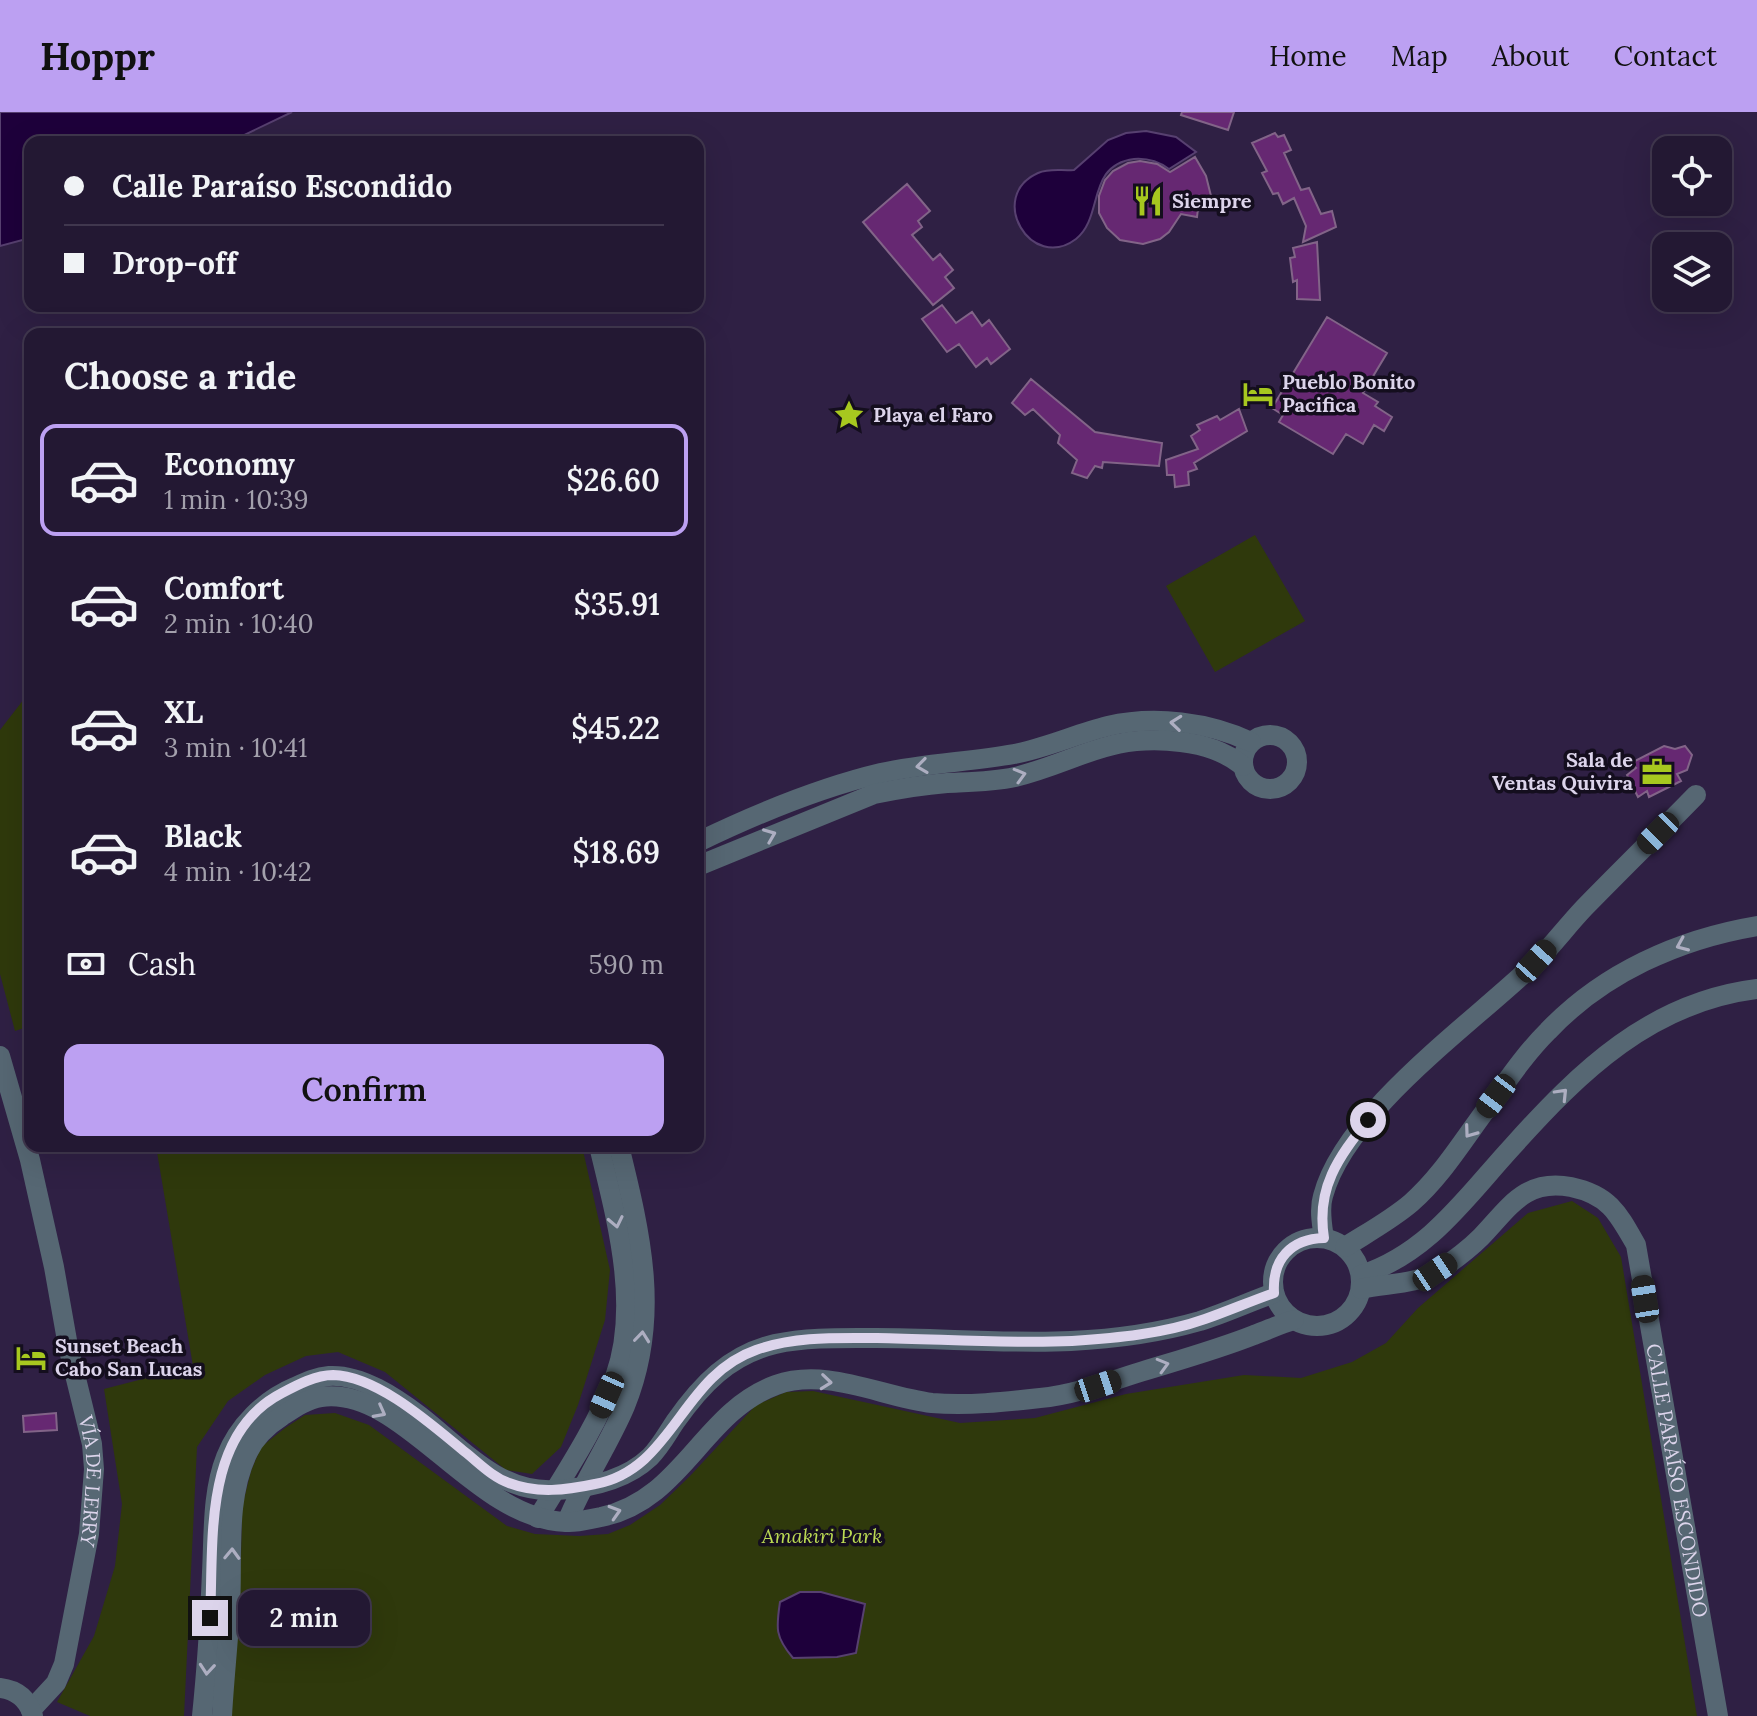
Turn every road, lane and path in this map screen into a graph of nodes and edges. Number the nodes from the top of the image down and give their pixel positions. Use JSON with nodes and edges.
{"nodes":[{"id":1,"x":1251,"y":742,"type":"junction"},
{"id":2,"x":1243,"y":766,"type":"junction"},
{"id":3,"x":1696,"y":795,"type":"dead end"},
{"id":4,"x":704,"y":839,"type":"edge"},
{"id":5,"x":704,"y":864,"type":"edge"},
{"id":6,"x":1757,"y":926,"type":"edge"},
{"id":7,"x":1757,"y":989,"type":"edge"},
{"id":8,"x":0,"y":1056,"type":"edge"},
{"id":9,"x":24,"y":1139,"type":"edge"},
{"id":10,"x":28,"y":1152,"type":"edge"},
{"id":11,"x":600,"y":1152,"type":"edge"},
{"id":12,"x":620,"y":1152,"type":"edge"},
{"id":13,"x":1324,"y":1238,"type":"junction"},
{"id":14,"x":1345,"y":1247,"type":"junction"},
{"id":15,"x":1361,"y":1282,"type":"junction"},
{"id":16,"x":1274,"y":1293,"type":"junction"},
{"id":17,"x":1294,"y":1320,"type":"junction"},
{"id":18,"x":582,"y":1486,"type":"junction"},
{"id":19,"x":555,"y":1490,"type":"junction"},
{"id":20,"x":538,"y":1518,"type":"junction"},
{"id":21,"x":567,"y":1522,"type":"junction"},
{"id":22,"x":0,"y":1688,"type":"edge"},
{"id":23,"x":32,"y":1713,"type":"edge"},
{"id":24,"x":202,"y":1716,"type":"edge"},
{"id":25,"x":222,"y":1716,"type":"edge"},
{"id":26,"x":1718,"y":1716,"type":"edge"}],
"edges":[{"from":1,"to":2,"type":"street"},
{"from":1,"to":2,"type":"street"},
{"from":1,"to":4,"type":"street","one_way":true},
{"from":5,"to":2,"type":"street","one_way":true},
{"from":3,"to":13,"type":"street"},
{"from":6,"to":14,"type":"street","one_way":true},
{"from":15,"to":7,"type":"street","one_way":true},
{"from":8,"to":9,"type":"street","name":"VÍA DE LERRY"},
{"from":10,"to":23,"type":"street","name":"VÍA DE LERRY"},
{"from":11,"to":19,"type":"street","one_way":true},
{"from":18,"to":12,"type":"street","one_way":true},
{"from":13,"to":14,"type":"street"},
{"from":13,"to":16,"type":"street"},
{"from":14,"to":15,"type":"street"},
{"from":15,"to":17,"type":"street"},
{"from":15,"to":26,"type":"street","name":"CALLE PARAÍSO ESCONDIDO"},
{"from":16,"to":17,"type":"street"},
{"from":16,"to":18,"type":"street"},
{"from":21,"to":17,"type":"street","one_way":true},
{"from":18,"to":19,"type":"street"},
{"from":18,"to":21,"type":"street"},
{"from":19,"to":20,"type":"street"},
{"from":19,"to":24,"type":"street","one_way":true},
{"from":20,"to":21,"type":"street"},
{"from":25,"to":20,"type":"street","one_way":true},
{"from":22,"to":23,"type":"street"}]}
